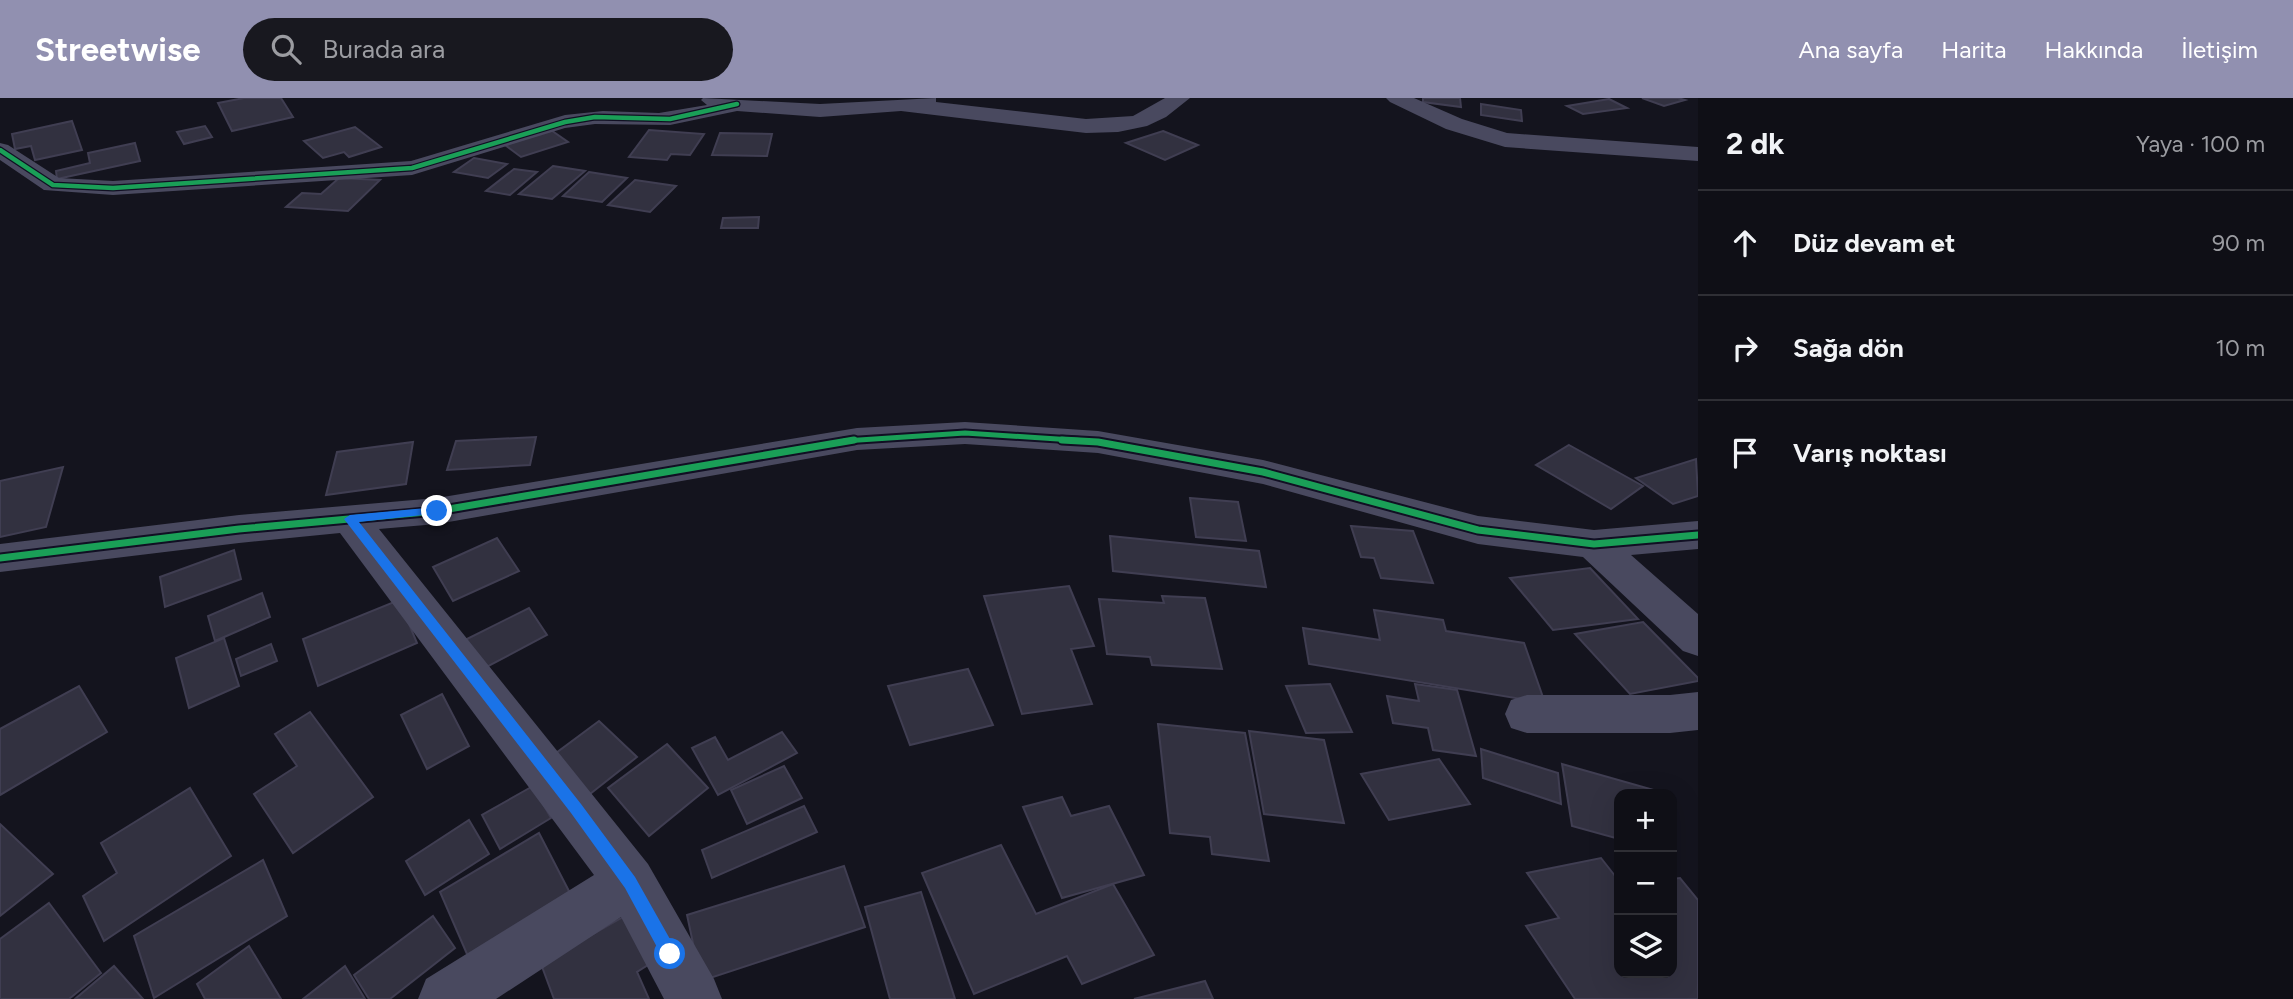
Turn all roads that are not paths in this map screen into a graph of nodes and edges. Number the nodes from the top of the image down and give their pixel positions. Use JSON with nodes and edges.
{"nodes":[{"id":1,"x":700,"y":98,"type":"edge"},
{"id":2,"x":932,"y":98,"type":"edge"},
{"id":3,"x":1180,"y":98,"type":"edge"},
{"id":4,"x":1397,"y":98,"type":"edge"},
{"id":5,"x":737,"y":104,"type":"junction"},
{"id":6,"x":902,"y":105,"type":"junction"},
{"id":7,"x":0,"y":150,"type":"edge"},
{"id":8,"x":1698,"y":154,"type":"edge"},
{"id":9,"x":350,"y":519,"type":"junction"},
{"id":10,"x":1698,"y":535,"type":"edge"},
{"id":11,"x":1594,"y":544,"type":"junction"},
{"id":12,"x":0,"y":558,"type":"edge"},
{"id":13,"x":1698,"y":639,"type":"edge"},
{"id":14,"x":1698,"y":711,"type":"edge"},
{"id":15,"x":1527,"y":714,"type":"dead end"},
{"id":16,"x":630,"y":882,"type":"junction"},
{"id":17,"x":446,"y":999,"type":"edge"},
{"id":18,"x":694,"y":999,"type":"edge"}],
"edges":[{"from":1,"to":5,"type":"street"},
{"from":2,"to":6,"type":"street"},
{"from":3,"to":6,"type":"street"},
{"from":4,"to":8,"type":"street"},
{"from":5,"to":6,"type":"street"},
{"from":5,"to":7,"type":"street"},
{"from":9,"to":11,"type":"street"},
{"from":9,"to":12,"type":"street"},
{"from":9,"to":16,"type":"street"},
{"from":10,"to":11,"type":"street"},
{"from":11,"to":13,"type":"street"},
{"from":14,"to":15,"type":"street"},
{"from":16,"to":17,"type":"street"},
{"from":16,"to":18,"type":"street"}]}
